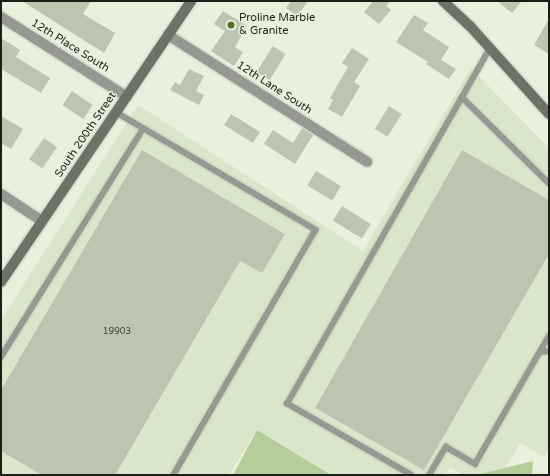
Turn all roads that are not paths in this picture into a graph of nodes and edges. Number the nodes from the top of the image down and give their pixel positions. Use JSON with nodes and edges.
{"nodes":[{"id":1,"x":191,"y":1,"type":"edge"},
{"id":2,"x":443,"y":1,"type":"edge"},
{"id":3,"x":1,"y":17,"type":"edge"},
{"id":4,"x":168,"y":35,"type":"junction"},
{"id":5,"x":490,"y":48,"type":"junction"},
{"id":6,"x":127,"y":96,"type":"junction"},
{"id":7,"x":462,"y":96,"type":"junction"},
{"id":8,"x":116,"y":112,"type":"junction"},
{"id":9,"x":549,"y":114,"type":"edge"},
{"id":10,"x":143,"y":129,"type":"junction"},
{"id":11,"x":367,"y":162,"type":"dead end"},
{"id":12,"x":549,"y":183,"type":"edge"},
{"id":13,"x":1,"y":194,"type":"edge"},
{"id":14,"x":42,"y":221,"type":"junction"},
{"id":15,"x":1,"y":282,"type":"edge"},
{"id":16,"x":549,"y":336,"type":"edge"},
{"id":17,"x":549,"y":351,"type":"edge"},
{"id":18,"x":540,"y":352,"type":"junction"},
{"id":19,"x":1,"y":357,"type":"edge"},
{"id":20,"x":174,"y":475,"type":"edge"},
{"id":21,"x":411,"y":475,"type":"edge"},
{"id":22,"x":429,"y":475,"type":"edge"}],
"edges":[{"from":1,"to":4,"type":"main road","name":"South 200th Street"},
{"from":2,"to":5,"type":"main road"},
{"from":3,"to":6,"type":"street","name":"12th Place South"},
{"from":4,"to":6,"type":"main road","name":"South 200th Street"},
{"from":4,"to":11,"type":"street","name":"12th Lane South"},
{"from":5,"to":7,"type":"lane"},
{"from":5,"to":9,"type":"main road"},
{"from":6,"to":8,"type":"main road","name":"South 200th Street"},
{"from":7,"to":12,"type":"lane"},
{"from":7,"to":21,"type":"lane"},
{"from":8,"to":10,"type":"lane"},
{"from":8,"to":14,"type":"main road","name":"South 200th Street"},
{"from":10,"to":19,"type":"lane"},
{"from":10,"to":20,"type":"lane"},
{"from":13,"to":14,"type":"street"},
{"from":14,"to":15,"type":"main road","name":"South 200th Street"},
{"from":16,"to":18,"type":"lane"},
{"from":17,"to":18,"type":"lane"},
{"from":18,"to":22,"type":"lane"}]}
